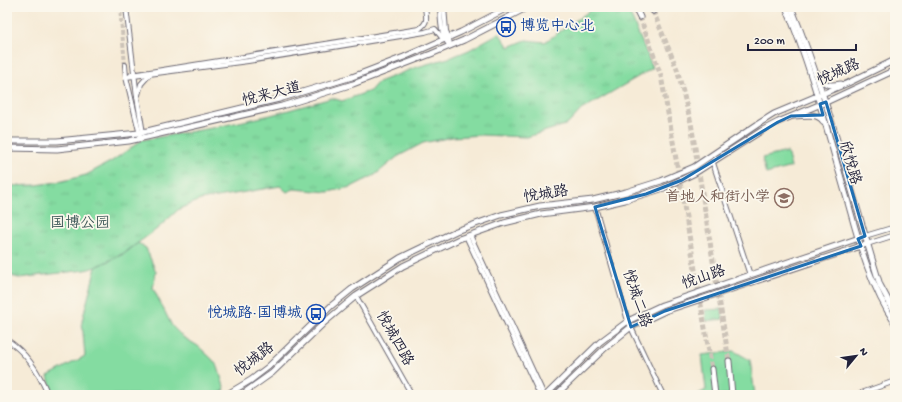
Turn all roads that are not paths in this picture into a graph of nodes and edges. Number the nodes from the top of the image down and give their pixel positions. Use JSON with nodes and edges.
{"nodes":[{"id":1,"x":126,"y":7,"type":"edge"},
{"id":2,"x":425,"y":7,"type":"edge"},
{"id":3,"x":440,"y":7,"type":"edge"},
{"id":4,"x":444,"y":7,"type":"edge"},
{"id":5,"x":509,"y":7,"type":"edge"},
{"id":6,"x":528,"y":7,"type":"edge"},
{"id":7,"x":636,"y":7,"type":"edge"},
{"id":8,"x":786,"y":7,"type":"edge"},
{"id":9,"x":791,"y":7,"type":"edge"},
{"id":10,"x":640,"y":17,"type":"tunnel mouth"},
{"id":11,"x":447,"y":39,"type":"junction"},
{"id":12,"x":450,"y":46,"type":"junction"},
{"id":13,"x":895,"y":60,"type":"edge"},
{"id":14,"x":125,"y":65,"type":"tunnel mouth"},
{"id":15,"x":813,"y":65,"type":"junction"},
{"id":16,"x":895,"y":70,"type":"edge"},
{"id":17,"x":150,"y":74,"type":"junction"},
{"id":18,"x":134,"y":75,"type":"junction"},
{"id":19,"x":126,"y":77,"type":"junction"},
{"id":20,"x":848,"y":83,"type":"junction"},
{"id":21,"x":823,"y":93,"type":"junction"},
{"id":22,"x":817,"y":96,"type":"junction"},
{"id":23,"x":137,"y":97,"type":"junction"},
{"id":24,"x":826,"y":102,"type":"junction"},
{"id":25,"x":820,"y":104,"type":"junction"},
{"id":26,"x":791,"y":116,"type":"junction"},
{"id":27,"x":825,"y":123,"type":"junction"},
{"id":28,"x":141,"y":133,"type":"junction"},
{"id":29,"x":142,"y":139,"type":"junction"},
{"id":30,"x":7,"y":141,"type":"edge"},
{"id":31,"x":7,"y":148,"type":"edge"},
{"id":32,"x":712,"y":163,"type":"junction"},
{"id":33,"x":595,"y":207,"type":"junction"},
{"id":34,"x":895,"y":227,"type":"edge"},
{"id":35,"x":895,"y":235,"type":"edge"},
{"id":36,"x":468,"y":236,"type":"junction"},
{"id":37,"x":865,"y":236,"type":"junction"},
{"id":38,"x":858,"y":239,"type":"junction"},
{"id":39,"x":867,"y":244,"type":"junction"},
{"id":40,"x":861,"y":246,"type":"junction"},
{"id":41,"x":750,"y":275,"type":"junction"},
{"id":42,"x":356,"y":296,"type":"junction"},
{"id":43,"x":895,"y":313,"type":"edge"},
{"id":44,"x":628,"y":321,"type":"junction"},
{"id":45,"x":895,"y":324,"type":"edge"},
{"id":46,"x":631,"y":327,"type":"junction"},
{"id":47,"x":7,"y":340,"type":"edge"},
{"id":48,"x":729,"y":361,"type":"tunnel mouth"},
{"id":49,"x":712,"y":369,"type":"tunnel mouth"},
{"id":50,"x":895,"y":381,"type":"edge"},
{"id":51,"x":236,"y":393,"type":"edge"},
{"id":52,"x":48,"y":395,"type":"edge"},
{"id":53,"x":226,"y":395,"type":"edge"},
{"id":54,"x":241,"y":395,"type":"edge"},
{"id":55,"x":412,"y":395,"type":"edge"},
{"id":56,"x":540,"y":395,"type":"edge"},
{"id":57,"x":545,"y":395,"type":"edge"},
{"id":58,"x":556,"y":395,"type":"edge"},
{"id":59,"x":663,"y":395,"type":"edge"},
{"id":60,"x":714,"y":395,"type":"edge"},
{"id":61,"x":732,"y":395,"type":"edge"},
{"id":62,"x":856,"y":395,"type":"edge"}],
"edges":[{"from":1,"to":18,"type":"street"},
{"from":2,"to":18,"type":"street"},
{"from":3,"to":11,"type":"street"},
{"from":4,"to":11,"type":"street"},
{"from":5,"to":11,"type":"main road","name":"悦来大道"},
{"from":6,"to":12,"type":"main road","name":"悦来大道"},
{"from":7,"to":10,"type":"main road"},
{"from":8,"to":22,"type":"main road","name":"欣悦路"},
{"from":9,"to":15,"type":"main road","name":"欣悦路"},
{"from":11,"to":12,"type":"street"},
{"from":11,"to":17,"type":"street"},
{"from":11,"to":28,"type":"main road","name":"悦来大道"},
{"from":12,"to":29,"type":"main road","name":"悦来大道"},
{"from":13,"to":20,"type":"main road","name":"悦城路"},
{"from":14,"to":19,"type":"street"},
{"from":15,"to":20,"type":"main road"},
{"from":15,"to":21,"type":"main road","name":"欣悦路"},
{"from":16,"to":24,"type":"main road","name":"悦城路"},
{"from":17,"to":18,"type":"street"},
{"from":17,"to":23,"type":"street"},
{"from":18,"to":19,"type":"street"},
{"from":18,"to":23,"type":"street"},
{"from":19,"to":28,"type":"street"},
{"from":20,"to":21,"type":"main road","name":"悦城路"},
{"from":21,"to":22,"type":"main road","name":"悦城路"},
{"from":21,"to":24,"type":"main road","name":"欣悦路"},
{"from":22,"to":25,"type":"main road","name":"欣悦路"},
{"from":22,"to":51,"type":"main road","name":"悦城路"},
{"from":23,"to":28,"type":"street"},
{"from":24,"to":25,"type":"main road","name":"悦城路"},
{"from":24,"to":37,"type":"main road","name":"欣悦路"},
{"from":25,"to":26,"type":"main road","name":"悦城路"},
{"from":25,"to":27,"type":"main road","name":"欣悦路"},
{"from":26,"to":27,"type":"main road"},
{"from":26,"to":32,"type":"main road","name":"悦城路"},
{"from":27,"to":38,"type":"main road","name":"欣悦路"},
{"from":28,"to":29,"type":"street"},
{"from":28,"to":30,"type":"main road","name":"悦来大道"},
{"from":29,"to":31,"type":"main road","name":"悦来大道"},
{"from":32,"to":33,"type":"main road","name":"悦城路"},
{"from":32,"to":41,"type":"street"},
{"from":33,"to":36,"type":"main road","name":"悦城路"},
{"from":33,"to":44,"type":"street","name":"悦城二路"},
{"from":34,"to":37,"type":"street","name":"悦山路"},
{"from":35,"to":39,"type":"street","name":"悦山路"},
{"from":36,"to":42,"type":"main road","name":"悦城路"},
{"from":36,"to":56,"type":"street"},
{"from":36,"to":57,"type":"street"},
{"from":37,"to":38,"type":"main road","name":"悦山路"},
{"from":37,"to":39,"type":"main road","name":"欣悦路"},
{"from":38,"to":40,"type":"main road","name":"欣悦路"},
{"from":38,"to":41,"type":"main road","name":"悦山路"},
{"from":39,"to":40,"type":"main road","name":"悦山路"},
{"from":39,"to":43,"type":"main road","name":"欣悦路"},
{"from":40,"to":45,"type":"main road","name":"欣悦路"},
{"from":40,"to":46,"type":"main road","name":"悦山路"},
{"from":41,"to":44,"type":"main road","name":"悦山路"},
{"from":42,"to":54,"type":"main road","name":"悦城路"},
{"from":42,"to":55,"type":"street","name":"悦城四路"},
{"from":44,"to":46,"type":"street","name":"悦城二路"},
{"from":44,"to":57,"type":"main road","name":"悦山路"},
{"from":46,"to":58,"type":"main road","name":"悦山路"},
{"from":46,"to":59,"type":"street","name":"悦城二路"},
{"from":47,"to":52,"type":"street"},
{"from":48,"to":61,"type":"main road"},
{"from":49,"to":60,"type":"main road"},
{"from":50,"to":62,"type":"street"},
{"from":51,"to":53,"type":"main road","name":"悦城路"}]}
